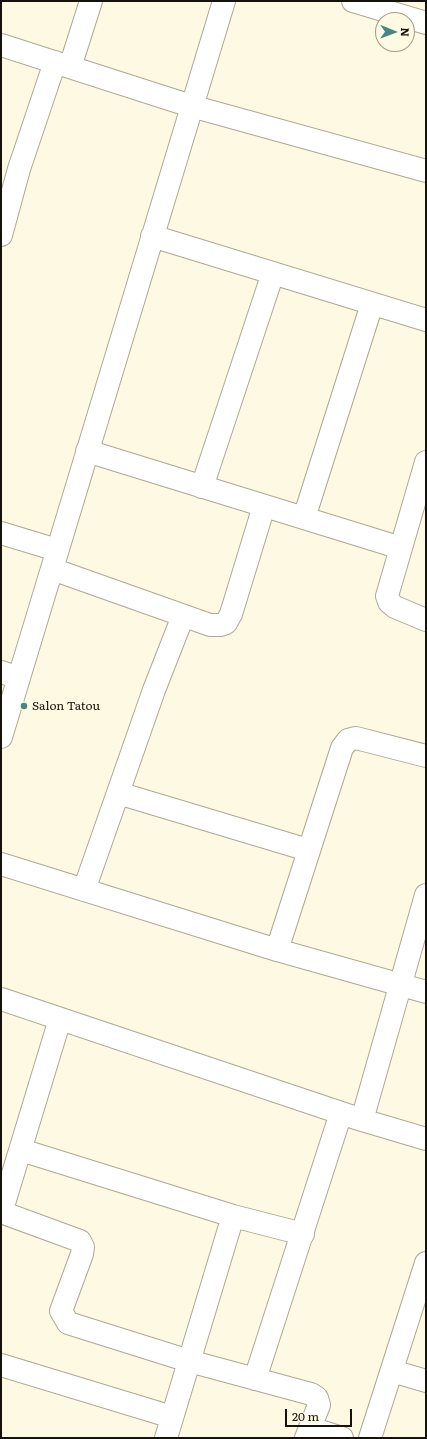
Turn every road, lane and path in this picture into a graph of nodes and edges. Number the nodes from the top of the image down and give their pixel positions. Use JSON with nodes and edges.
{"nodes":[{"id":1,"x":91,"y":1,"type":"edge"},
{"id":2,"x":224,"y":1,"type":"edge"},
{"id":3,"x":354,"y":1,"type":"edge"},
{"id":4,"x":426,"y":24,"type":"edge"},
{"id":5,"x":1,"y":45,"type":"edge"},
{"id":6,"x":63,"y":65,"type":"junction"},
{"id":7,"x":191,"y":106,"type":"junction"},
{"id":8,"x":426,"y":172,"type":"edge"},
{"id":9,"x":10,"y":174,"type":"edge"},
{"id":10,"x":1,"y":235,"type":"edge"},
{"id":11,"x":152,"y":236,"type":"junction"},
{"id":12,"x":273,"y":273,"type":"junction"},
{"id":13,"x":372,"y":304,"type":"junction"},
{"id":14,"x":426,"y":320,"type":"edge"},
{"id":15,"x":87,"y":451,"type":"junction"},
{"id":16,"x":426,"y":462,"type":"edge"},
{"id":17,"x":202,"y":487,"type":"junction"},
{"id":18,"x":264,"y":506,"type":"junction"},
{"id":19,"x":304,"y":518,"type":"junction"},
{"id":20,"x":1,"y":533,"type":"edge"},
{"id":21,"x":400,"y":548,"type":"junction"},
{"id":22,"x":54,"y":559,"type":"junction"},
{"id":23,"x":183,"y":616,"type":"junction"},
{"id":24,"x":426,"y":620,"type":"edge"},
{"id":25,"x":10,"y":675,"type":"edge"},
{"id":26,"x":1,"y":737,"type":"edge"},
{"id":27,"x":426,"y":756,"type":"edge"},
{"id":28,"x":118,"y":793,"type":"junction"},
{"id":29,"x":308,"y":850,"type":"junction"},
{"id":30,"x":1,"y":864,"type":"edge"},
{"id":31,"x":84,"y":890,"type":"junction"},
{"id":32,"x":426,"y":895,"type":"edge"},
{"id":33,"x":277,"y":950,"type":"junction"},
{"id":34,"x":399,"y":984,"type":"junction"},
{"id":35,"x":426,"y":992,"type":"edge"},
{"id":36,"x":1,"y":999,"type":"edge"},
{"id":37,"x":60,"y":1019,"type":"junction"},
{"id":38,"x":341,"y":1113,"type":"junction"},
{"id":39,"x":362,"y":1120,"type":"junction"},
{"id":40,"x":426,"y":1139,"type":"edge"},
{"id":41,"x":21,"y":1150,"type":"junction"},
{"id":42,"x":1,"y":1213,"type":"edge"},
{"id":43,"x":233,"y":1216,"type":"junction"},
{"id":44,"x":303,"y":1234,"type":"junction"},
{"id":45,"x":426,"y":1263,"type":"edge"},
{"id":46,"x":189,"y":1361,"type":"junction"},
{"id":47,"x":1,"y":1365,"type":"edge"},
{"id":48,"x":392,"y":1371,"type":"junction"},
{"id":49,"x":255,"y":1379,"type":"junction"},
{"id":50,"x":426,"y":1381,"type":"edge"},
{"id":51,"x":172,"y":1417,"type":"junction"},
{"id":52,"x":308,"y":1433,"type":"edge"},
{"id":53,"x":166,"y":1438,"type":"edge"},
{"id":54,"x":342,"y":1438,"type":"edge"},
{"id":55,"x":370,"y":1438,"type":"edge"}],
"edges":[{"from":1,"to":6,"type":"street"},
{"from":2,"to":7,"type":"street"},
{"from":3,"to":4,"type":"street"},
{"from":5,"to":6,"type":"street"},
{"from":6,"to":7,"type":"street"},
{"from":6,"to":9,"type":"street"},
{"from":7,"to":8,"type":"street"},
{"from":7,"to":11,"type":"street"},
{"from":9,"to":10,"type":"street"},
{"from":11,"to":12,"type":"street"},
{"from":11,"to":15,"type":"street"},
{"from":12,"to":13,"type":"street"},
{"from":12,"to":17,"type":"street"},
{"from":13,"to":14,"type":"street"},
{"from":13,"to":19,"type":"street"},
{"from":15,"to":17,"type":"street"},
{"from":15,"to":22,"type":"street"},
{"from":16,"to":21,"type":"street"},
{"from":17,"to":18,"type":"street"},
{"from":18,"to":19,"type":"street"},
{"from":18,"to":23,"type":"street"},
{"from":19,"to":21,"type":"street"},
{"from":20,"to":22,"type":"street"},
{"from":21,"to":24,"type":"street"},
{"from":22,"to":23,"type":"street"},
{"from":22,"to":25,"type":"street"},
{"from":23,"to":28,"type":"street"},
{"from":25,"to":26,"type":"street"},
{"from":27,"to":29,"type":"street"},
{"from":28,"to":29,"type":"street"},
{"from":28,"to":31,"type":"street"},
{"from":29,"to":33,"type":"street"},
{"from":30,"to":31,"type":"street"},
{"from":31,"to":33,"type":"street"},
{"from":32,"to":34,"type":"street"},
{"from":33,"to":34,"type":"street"},
{"from":34,"to":35,"type":"street"},
{"from":34,"to":39,"type":"street"},
{"from":36,"to":37,"type":"street"},
{"from":37,"to":38,"type":"street"},
{"from":37,"to":41,"type":"street"},
{"from":38,"to":39,"type":"street"},
{"from":38,"to":44,"type":"street"},
{"from":39,"to":40,"type":"street"},
{"from":41,"to":42,"type":"street"},
{"from":41,"to":43,"type":"street"},
{"from":42,"to":46,"type":"street"},
{"from":43,"to":44,"type":"street"},
{"from":43,"to":46,"type":"street"},
{"from":44,"to":49,"type":"street"},
{"from":45,"to":48,"type":"street"},
{"from":46,"to":49,"type":"street"},
{"from":46,"to":51,"type":"street"},
{"from":47,"to":51,"type":"street"},
{"from":48,"to":50,"type":"street"},
{"from":48,"to":55,"type":"street"},
{"from":49,"to":52,"type":"street"},
{"from":51,"to":53,"type":"street"},
{"from":52,"to":54,"type":"street"}]}
